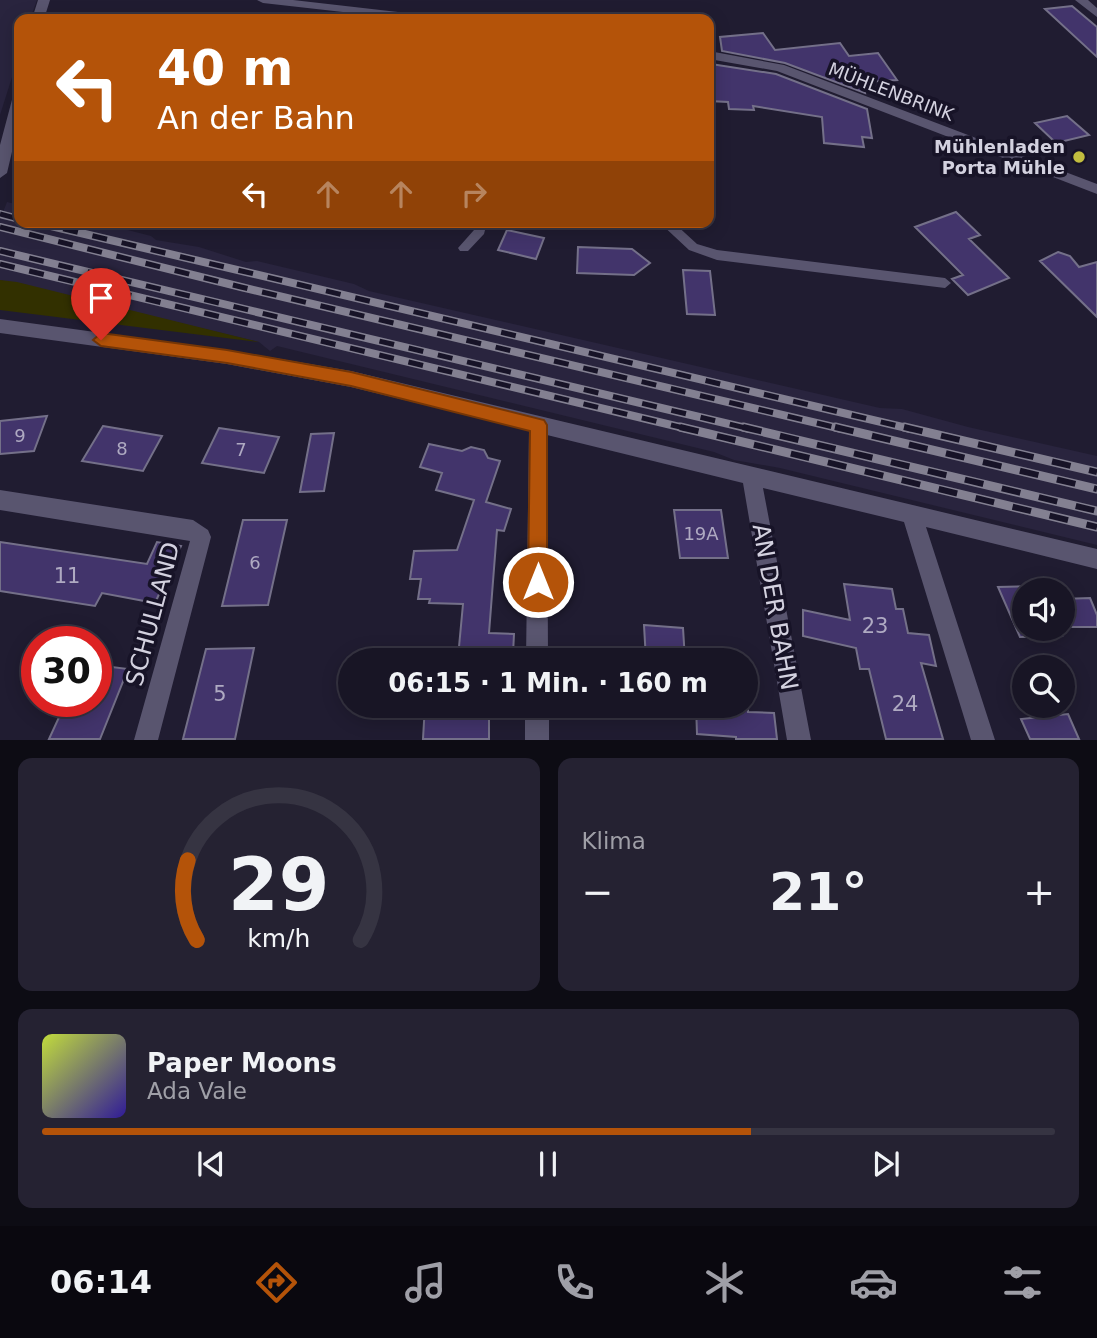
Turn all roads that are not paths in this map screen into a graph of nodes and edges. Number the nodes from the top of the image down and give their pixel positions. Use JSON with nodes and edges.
{"nodes":[{"id":1,"x":263,"y":0,"type":"edge"},
{"id":2,"x":1081,"y":0,"type":"edge"},
{"id":3,"x":388,"y":14,"type":"edge"},
{"id":4,"x":1097,"y":14,"type":"edge"},
{"id":5,"x":714,"y":56,"type":"edge"},
{"id":6,"x":14,"y":116,"type":"edge"},
{"id":7,"x":0,"y":173,"type":"edge"},
{"id":8,"x":1097,"y":189,"type":"edge"},
{"id":9,"x":480,"y":228,"type":"edge"},
{"id":10,"x":672,"y":228,"type":"edge"},
{"id":11,"x":464,"y":248,"type":"dead end"},
{"id":12,"x":944,"y":283,"type":"dead end"},
{"id":13,"x":0,"y":326,"type":"edge"},
{"id":14,"x":538,"y":425,"type":"junction"},
{"id":15,"x":751,"y":474,"type":"junction"},
{"id":16,"x":0,"y":500,"type":"edge"},
{"id":17,"x":911,"y":513,"type":"junction"},
{"id":18,"x":1097,"y":559,"type":"edge"},
{"id":19,"x":537,"y":648,"type":"edge"},
{"id":20,"x":537,"y":718,"type":"edge"},
{"id":21,"x":146,"y":740,"type":"edge"},
{"id":22,"x":537,"y":740,"type":"edge"},
{"id":23,"x":799,"y":740,"type":"edge"},
{"id":24,"x":983,"y":740,"type":"edge"}],
"edges":[{"from":1,"to":3,"type":"street"},
{"from":2,"to":4,"type":"street"},
{"from":5,"to":8,"type":"street","name":"MÜHLENBRINK"},
{"from":6,"to":7,"type":"street"},
{"from":9,"to":11,"type":"lane"},
{"from":10,"to":12,"type":"lane"},
{"from":13,"to":14,"type":"street"},
{"from":14,"to":15,"type":"street"},
{"from":14,"to":19,"type":"street"},
{"from":15,"to":17,"type":"street"},
{"from":15,"to":23,"type":"street","name":"AN DER BAHN"},
{"from":16,"to":21,"type":"street","name":"SCHULLAND"},
{"from":17,"to":18,"type":"street"},
{"from":17,"to":24,"type":"street"},
{"from":20,"to":22,"type":"street"}]}
